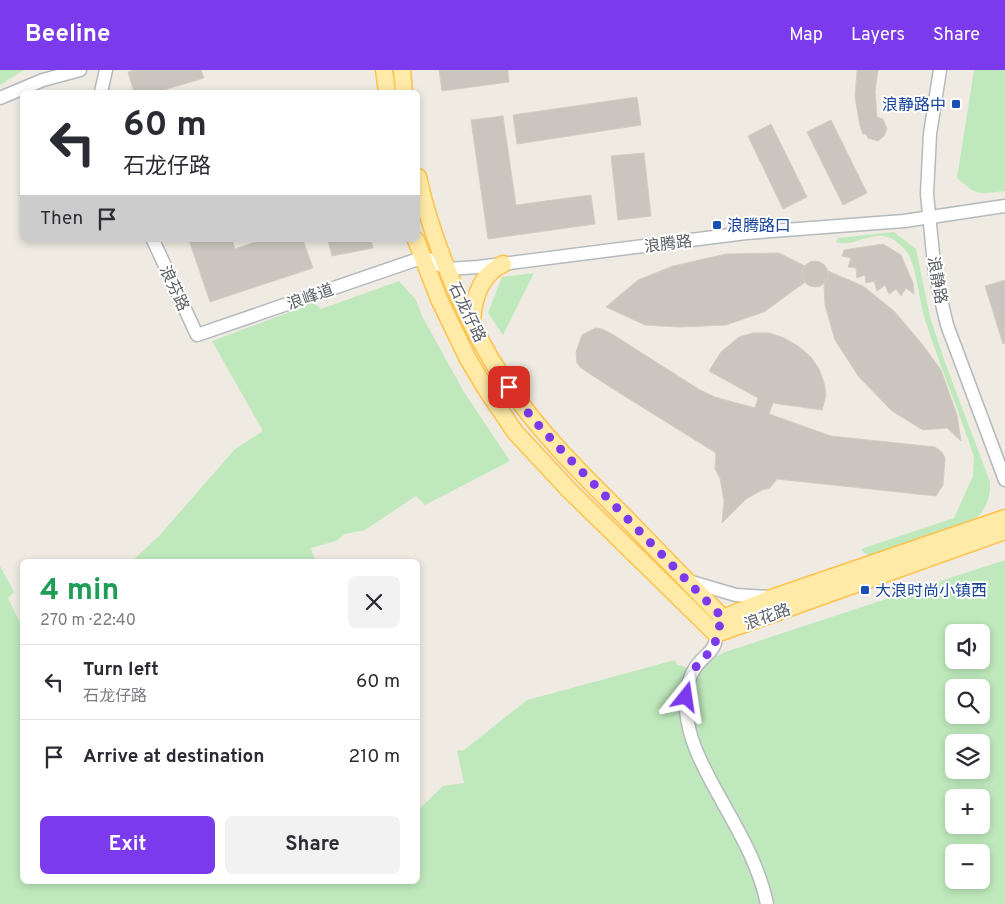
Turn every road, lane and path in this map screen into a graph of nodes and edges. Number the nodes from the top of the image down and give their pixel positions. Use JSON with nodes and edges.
{"nodes":[{"id":1,"x":80,"y":70,"type":"edge"},
{"id":2,"x":106,"y":70,"type":"edge"},
{"id":3,"x":384,"y":70,"type":"edge"},
{"id":4,"x":402,"y":70,"type":"edge"},
{"id":5,"x":940,"y":70,"type":"edge"},
{"id":6,"x":101,"y":90,"type":"edge"},
{"id":7,"x":387,"y":90,"type":"edge"},
{"id":8,"x":404,"y":90,"type":"edge"},
{"id":9,"x":0,"y":98,"type":"edge"},
{"id":10,"x":420,"y":184,"type":"edge"},
{"id":11,"x":1005,"y":206,"type":"edge"},
{"id":12,"x":929,"y":217,"type":"junction"},
{"id":13,"x":154,"y":242,"type":"edge"},
{"id":14,"x":417,"y":242,"type":"edge"},
{"id":15,"x":424,"y":257,"type":"junction"},
{"id":16,"x":503,"y":264,"type":"junction"},
{"id":17,"x":448,"y":269,"type":"junction"},
{"id":18,"x":472,"y":323,"type":"junction"},
{"id":19,"x":197,"y":335,"type":"joint"},
{"id":20,"x":1005,"y":480,"type":"edge"},
{"id":21,"x":1005,"y":518,"type":"edge"},
{"id":22,"x":1005,"y":531,"type":"edge"},
{"id":23,"x":688,"y":581,"type":"junction"},
{"id":24,"x":774,"y":597,"type":"junction"},
{"id":25,"x":728,"y":623,"type":"junction"},
{"id":26,"x":716,"y":634,"type":"junction"},
{"id":27,"x":767,"y":904,"type":"edge"}],
"edges":[{"from":1,"to":9,"type":"street"},
{"from":2,"to":6,"type":"street"},
{"from":3,"to":7,"type":"main road"},
{"from":4,"to":8,"type":"main road"},
{"from":5,"to":12,"type":"street","name":"浪静路"},
{"from":10,"to":17,"type":"main road","name":"石龙仔路"},
{"from":11,"to":12,"type":"street","name":"浪腾路"},
{"from":12,"to":16,"type":"street","name":"浪腾路"},
{"from":12,"to":20,"type":"street","name":"浪静路"},
{"from":13,"to":19,"type":"street","name":"浪芬路"},
{"from":14,"to":15,"type":"main road","name":"石龙仔路"},
{"from":15,"to":17,"type":"street"},
{"from":15,"to":19,"type":"street","name":"浪峰道"},
{"from":15,"to":26,"type":"main road","name":"石龙仔路"},
{"from":16,"to":17,"type":"street","name":"浪腾路"},
{"from":16,"to":18,"type":"main road"},
{"from":17,"to":18,"type":"main road","name":"石龙仔路"},
{"from":18,"to":23,"type":"main road","name":"石龙仔路"},
{"from":21,"to":24,"type":"main road","name":"浪花路"},
{"from":22,"to":25,"type":"main road","name":"浪花路"},
{"from":23,"to":24,"type":"street"},
{"from":23,"to":25,"type":"main road","name":"石龙仔路"},
{"from":24,"to":25,"type":"main road","name":"浪花路"},
{"from":25,"to":26,"type":"main road","name":"浪花路"},
{"from":26,"to":27,"type":"street"}]}
